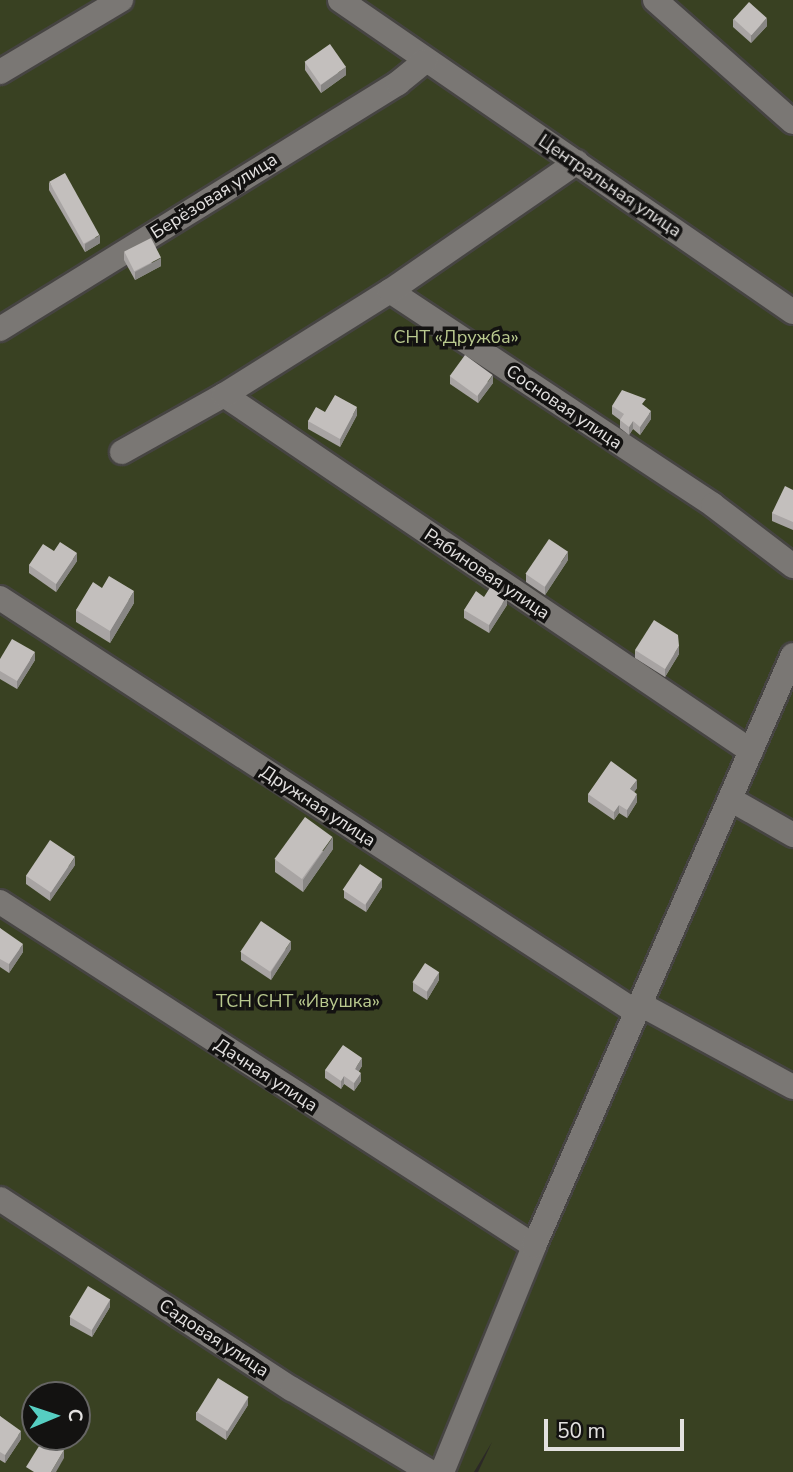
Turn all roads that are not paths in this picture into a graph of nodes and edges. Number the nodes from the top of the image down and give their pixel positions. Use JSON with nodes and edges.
{"nodes":[{"id":1,"x":121,"y":0,"type":"edge"},
{"id":2,"x":340,"y":0,"type":"edge"},
{"id":3,"x":655,"y":0,"type":"edge"},
{"id":4,"x":425,"y":61,"type":"junction"},
{"id":5,"x":0,"y":72,"type":"edge"},
{"id":6,"x":793,"y":122,"type":"edge"},
{"id":7,"x":577,"y":162,"type":"junction"},
{"id":8,"x":390,"y":291,"type":"junction"},
{"id":9,"x":793,"y":312,"type":"edge"},
{"id":10,"x":0,"y":329,"type":"edge"},
{"id":11,"x":224,"y":395,"type":"junction"},
{"id":12,"x":122,"y":452,"type":"dead end"},
{"id":13,"x":793,"y":566,"type":"edge"},
{"id":14,"x":0,"y":598,"type":"edge"},
{"id":15,"x":793,"y":655,"type":"edge"},
{"id":16,"x":751,"y":751,"type":"junction"},
{"id":17,"x":730,"y":799,"type":"junction"},
{"id":18,"x":793,"y":835,"type":"edge"},
{"id":19,"x":0,"y":902,"type":"edge"},
{"id":20,"x":638,"y":1008,"type":"junction"},
{"id":21,"x":793,"y":1087,"type":"edge"},
{"id":22,"x":0,"y":1199,"type":"edge"},
{"id":23,"x":534,"y":1246,"type":"junction"},
{"id":24,"x":430,"y":1472,"type":"edge"},
{"id":25,"x":442,"y":1472,"type":"edge"}],
"edges":[{"from":1,"to":5,"type":"street"},
{"from":2,"to":4,"type":"street","name":"Центральная улица"},
{"from":3,"to":6,"type":"street"},
{"from":4,"to":7,"type":"street","name":"Центральная улица"},
{"from":4,"to":10,"type":"street","name":"Берёзовая улица"},
{"from":7,"to":8,"type":"street"},
{"from":7,"to":9,"type":"street","name":"Центральная улица"},
{"from":8,"to":11,"type":"street"},
{"from":8,"to":13,"type":"street","name":"Сосновая улица"},
{"from":11,"to":12,"type":"street"},
{"from":11,"to":16,"type":"street","name":"Рябиновая улица"},
{"from":14,"to":20,"type":"street","name":"Дружная улица"},
{"from":15,"to":16,"type":"street"},
{"from":16,"to":17,"type":"street"},
{"from":17,"to":18,"type":"street"},
{"from":17,"to":20,"type":"street"},
{"from":19,"to":23,"type":"street","name":"Дачная улица"},
{"from":20,"to":21,"type":"street","name":"Дружная улица"},
{"from":20,"to":23,"type":"street"},
{"from":22,"to":24,"type":"street","name":"Садовая улица"},
{"from":23,"to":25,"type":"street"}]}
